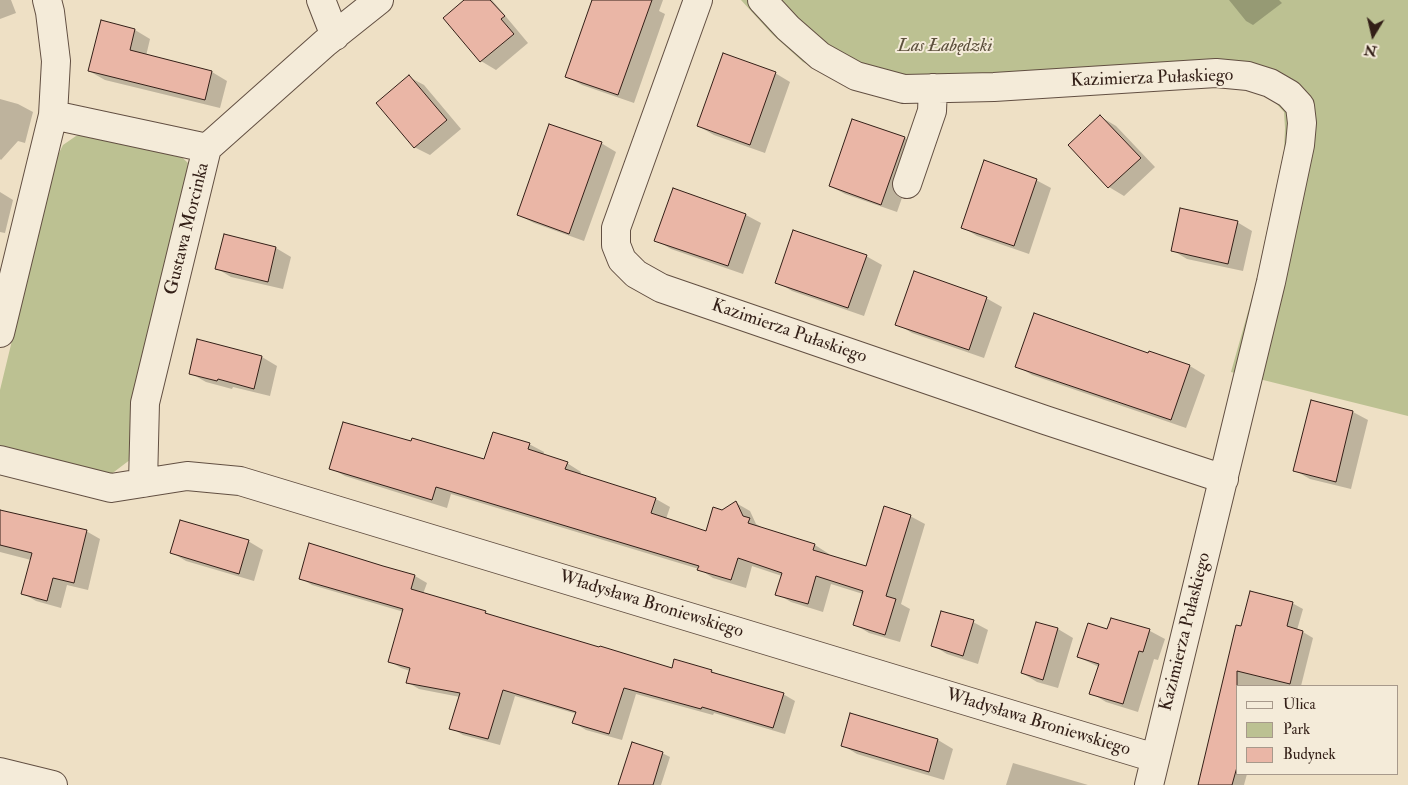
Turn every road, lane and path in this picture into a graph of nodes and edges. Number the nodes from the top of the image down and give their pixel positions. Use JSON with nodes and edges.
{"nodes":[{"id":1,"x":46,"y":0,"type":"edge"},
{"id":2,"x":321,"y":0,"type":"edge"},
{"id":3,"x":379,"y":0,"type":"edge"},
{"id":4,"x":698,"y":0,"type":"edge"},
{"id":5,"x":762,"y":0,"type":"edge"},
{"id":6,"x":335,"y":36,"type":"junction"},
{"id":7,"x":933,"y":88,"type":"junction"},
{"id":8,"x":53,"y":115,"type":"junction"},
{"id":9,"x":207,"y":148,"type":"junction"},
{"id":10,"x":907,"y":184,"type":"dead end"},
{"id":11,"x":0,"y":333,"type":"edge"},
{"id":12,"x":0,"y":460,"type":"edge"},
{"id":13,"x":1224,"y":479,"type":"junction"},
{"id":14,"x":142,"y":483,"type":"junction"},
{"id":15,"x":1155,"y":758,"type":"junction"},
{"id":16,"x":0,"y":772,"type":"edge"},
{"id":17,"x":53,"y":785,"type":"edge"},
{"id":18,"x":1149,"y":785,"type":"edge"}],
"edges":[{"from":1,"to":8,"type":"street"},
{"from":2,"to":6,"type":"street"},
{"from":3,"to":6,"type":"street"},
{"from":4,"to":13,"type":"street","name":"Kazimierza Pułaskiego"},
{"from":5,"to":7,"type":"street","name":"Kazimierza Pułaskiego"},
{"from":6,"to":9,"type":"street"},
{"from":7,"to":10,"type":"street"},
{"from":7,"to":13,"type":"street","name":"Kazimierza Pułaskiego"},
{"from":8,"to":9,"type":"street","name":"Gustawa Morcinka"},
{"from":8,"to":11,"type":"street"},
{"from":9,"to":14,"type":"street","name":"Gustawa Morcinka"},
{"from":12,"to":14,"type":"street"},
{"from":13,"to":15,"type":"street","name":"Kazimierza Pułaskiego"},
{"from":14,"to":15,"type":"street","name":"Władysława Broniewskiego"},
{"from":15,"to":18,"type":"street","name":"Kazimierza Pułaskiego"},
{"from":16,"to":17,"type":"street"}]}
